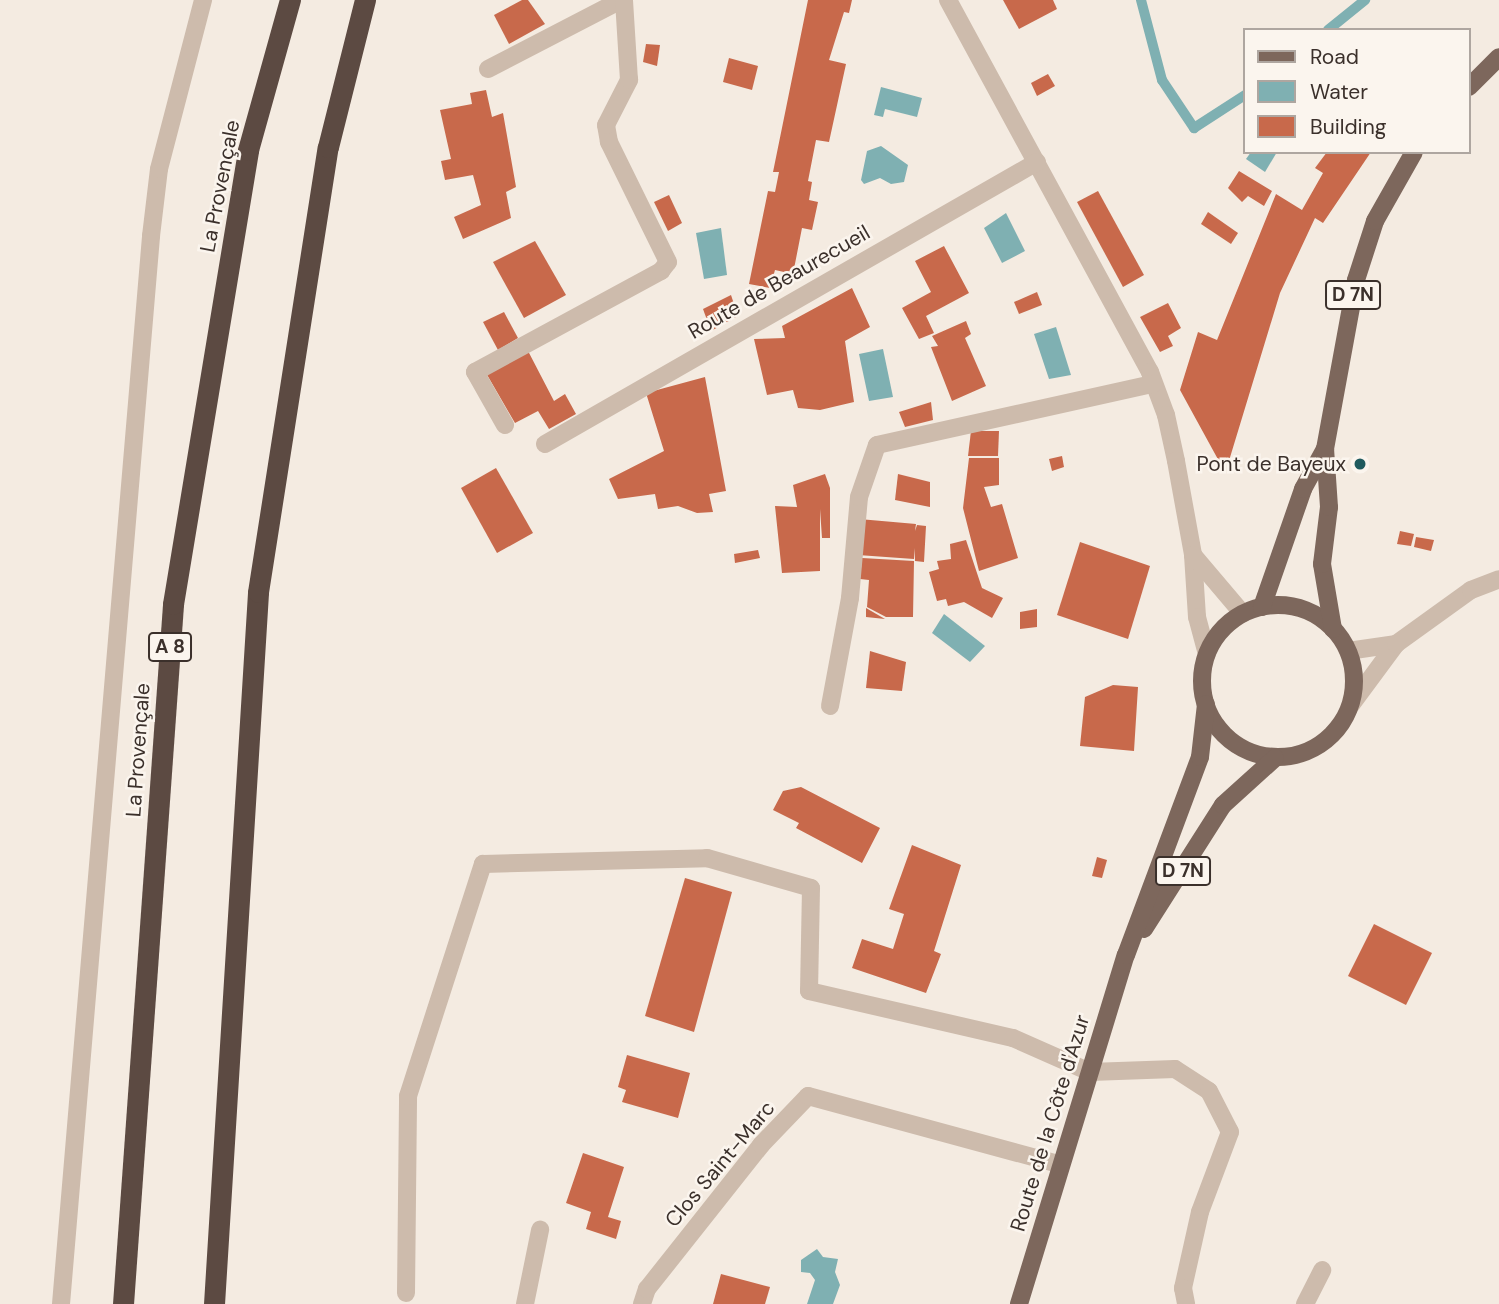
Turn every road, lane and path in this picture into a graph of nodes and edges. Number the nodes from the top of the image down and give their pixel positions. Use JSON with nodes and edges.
{"nodes":[{"id":1,"x":203,"y":0,"type":"edge"},
{"id":2,"x":290,"y":0,"type":"edge"},
{"id":3,"x":365,"y":0,"type":"edge"},
{"id":4,"x":622,"y":0,"type":"edge"},
{"id":5,"x":948,"y":0,"type":"edge"},
{"id":6,"x":1499,"y":57,"type":"edge"},
{"id":7,"x":488,"y":69,"type":"dead end"},
{"id":8,"x":1471,"y":85,"type":"edge"},
{"id":9,"x":1413,"y":154,"type":"edge"},
{"id":10,"x":1037,"y":162,"type":"junction"},
{"id":11,"x":1153,"y":384,"type":"junction"},
{"id":12,"x":505,"y":425,"type":"dead end"},
{"id":13,"x":545,"y":444,"type":"dead end"},
{"id":14,"x":1325,"y":449,"type":"junction"},
{"id":15,"x":1193,"y":555,"type":"junction"},
{"id":16,"x":1499,"y":579,"type":"edge"},
{"id":17,"x":1262,"y":607,"type":"junction"},
{"id":18,"x":1243,"y":614,"type":"junction"},
{"id":19,"x":1333,"y":629,"type":"junction"},
{"id":20,"x":1396,"y":644,"type":"junction"},
{"id":21,"x":1348,"y":651,"type":"junction"},
{"id":22,"x":1207,"y":654,"type":"junction"},
{"id":23,"x":1206,"y":704,"type":"junction"},
{"id":24,"x":1351,"y":705,"type":"junction"},
{"id":25,"x":831,"y":706,"type":"dead end"},
{"id":26,"x":1275,"y":758,"type":"junction"},
{"id":27,"x":1126,"y":955,"type":"junction"},
{"id":28,"x":1090,"y":1072,"type":"junction"},
{"id":29,"x":1059,"y":1164,"type":"junction"},
{"id":30,"x":540,"y":1230,"type":"dead end"},
{"id":31,"x":1322,"y":1270,"type":"dead end"},
{"id":32,"x":406,"y":1293,"type":"dead end"},
{"id":33,"x":61,"y":1304,"type":"edge"},
{"id":34,"x":123,"y":1304,"type":"edge"},
{"id":35,"x":214,"y":1304,"type":"edge"},
{"id":36,"x":525,"y":1304,"type":"edge"},
{"id":37,"x":642,"y":1304,"type":"edge"},
{"id":38,"x":1019,"y":1304,"type":"edge"},
{"id":39,"x":1185,"y":1304,"type":"edge"},
{"id":40,"x":1305,"y":1304,"type":"edge"}],
"edges":[{"from":1,"to":33,"type":"street"},
{"from":2,"to":34,"type":"highway","name":"La Provençale","number":"A 8"},
{"from":3,"to":35,"type":"highway"},
{"from":4,"to":7,"type":"street"},
{"from":4,"to":12,"type":"street"},
{"from":5,"to":10,"type":"street"},
{"from":6,"to":8,"type":"main road"},
{"from":9,"to":14,"type":"main road","number":"D 7N"},
{"from":10,"to":11,"type":"street"},
{"from":10,"to":13,"type":"street","name":"Route de Beaurecueil"},
{"from":11,"to":15,"type":"street"},
{"from":11,"to":25,"type":"street"},
{"from":14,"to":17,"type":"main road","number":"D 7N"},
{"from":14,"to":19,"type":"main road","number":"D 7N"},
{"from":15,"to":18,"type":"street"},
{"from":15,"to":22,"type":"street"},
{"from":16,"to":20,"type":"street"},
{"from":17,"to":18,"type":"main road"},
{"from":17,"to":19,"type":"main road"},
{"from":18,"to":22,"type":"main road"},
{"from":19,"to":21,"type":"main road"},
{"from":20,"to":21,"type":"street"},
{"from":20,"to":24,"type":"street"},
{"from":21,"to":24,"type":"main road"},
{"from":22,"to":23,"type":"main road"},
{"from":23,"to":26,"type":"main road"},
{"from":23,"to":27,"type":"main road","name":"Route de la Côte d'Azur","number":"D 7N"},
{"from":24,"to":26,"type":"main road"},
{"from":26,"to":27,"type":"main road","name":"Route de la Côte d'Azur","number":"D 7N"},
{"from":27,"to":28,"type":"main road","name":"Route de la Côte d'Azur","number":"D 7N"},
{"from":28,"to":29,"type":"main road","name":"Route de la Côte d'Azur","number":"D 7N"},
{"from":28,"to":32,"type":"street"},
{"from":28,"to":39,"type":"street"},
{"from":29,"to":37,"type":"street","name":"Clos Saint-Marc"},
{"from":29,"to":38,"type":"main road","name":"Route de la Côte d'Azur","number":"D 7N"},
{"from":30,"to":36,"type":"street"},
{"from":31,"to":40,"type":"street"}]}
